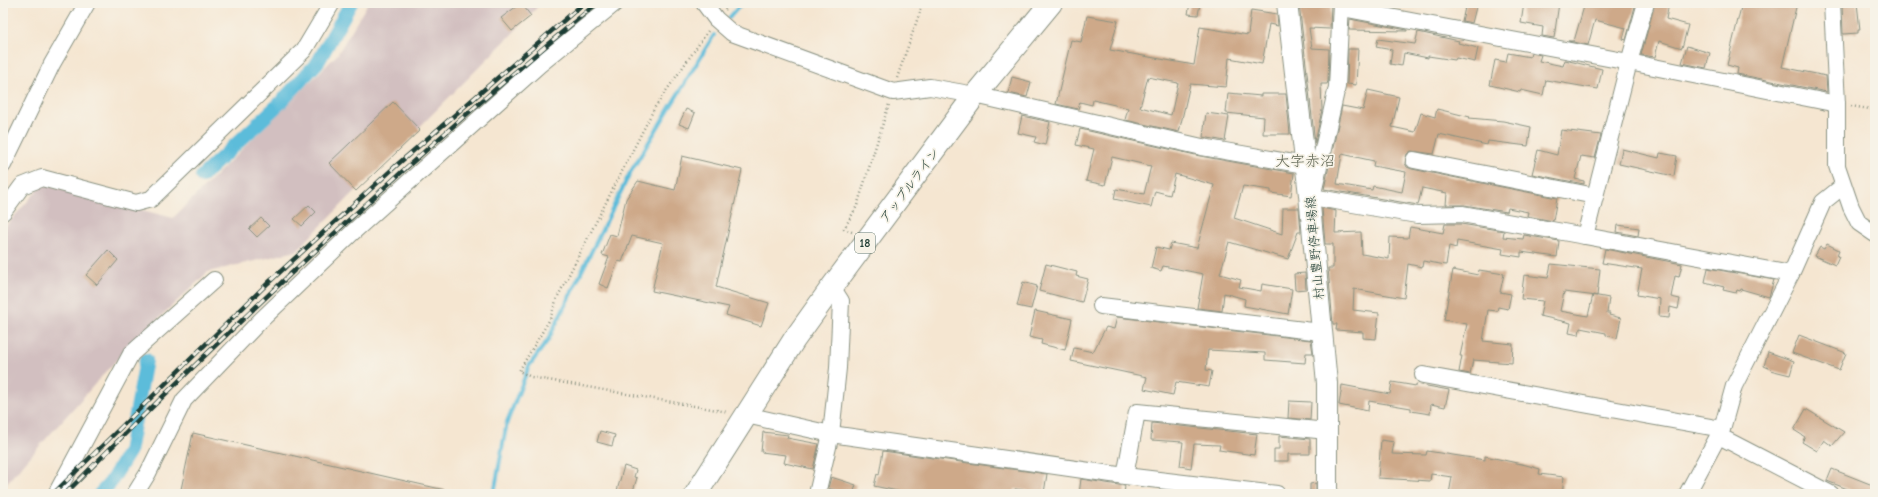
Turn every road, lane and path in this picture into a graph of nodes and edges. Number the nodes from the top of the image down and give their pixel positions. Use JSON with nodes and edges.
{"nodes":[{"id":1,"x":87,"y":3,"type":"edge"},
{"id":2,"x":332,"y":3,"type":"edge"},
{"id":3,"x":615,"y":3,"type":"edge"},
{"id":4,"x":704,"y":3,"type":"edge"},
{"id":5,"x":923,"y":3,"type":"edge"},
{"id":6,"x":1051,"y":3,"type":"edge"},
{"id":7,"x":1287,"y":3,"type":"edge"},
{"id":8,"x":1646,"y":3,"type":"edge"},
{"id":9,"x":1832,"y":3,"type":"edge"},
{"id":10,"x":1342,"y":6,"type":"edge"},
{"id":11,"x":716,"y":19,"type":"junction"},
{"id":12,"x":1629,"y":62,"type":"junction"},
{"id":13,"x":893,"y":92,"type":"junction"},
{"id":14,"x":975,"y":95,"type":"junction"},
{"id":15,"x":1837,"y":104,"type":"junction"},
{"id":16,"x":1875,"y":110,"type":"edge"},
{"id":17,"x":1414,"y":160,"type":"dead end"},
{"id":18,"x":3,"y":165,"type":"edge"},
{"id":19,"x":1306,"y":165,"type":"junction"},
{"id":20,"x":1843,"y":186,"type":"junction"},
{"id":21,"x":1596,"y":196,"type":"junction"},
{"id":22,"x":1311,"y":202,"type":"junction"},
{"id":23,"x":3,"y":212,"type":"edge"},
{"id":24,"x":1875,"y":234,"type":"edge"},
{"id":25,"x":1585,"y":236,"type":"junction"},
{"id":26,"x":868,"y":239,"type":"junction"},
{"id":27,"x":1791,"y":274,"type":"junction"},
{"id":28,"x":214,"y":280,"type":"dead end"},
{"id":29,"x":832,"y":287,"type":"junction"},
{"id":30,"x":1101,"y":306,"type":"dead end"},
{"id":31,"x":1321,"y":332,"type":"junction"},
{"id":32,"x":1423,"y":375,"type":"dead end"},
{"id":33,"x":746,"y":415,"type":"junction"},
{"id":34,"x":1327,"y":431,"type":"junction"},
{"id":35,"x":1721,"y":433,"type":"junction"},
{"id":36,"x":831,"y":434,"type":"junction"},
{"id":37,"x":1125,"y":476,"type":"junction"},
{"id":38,"x":56,"y":494,"type":"edge"},
{"id":39,"x":135,"y":494,"type":"edge"},
{"id":40,"x":696,"y":494,"type":"edge"},
{"id":41,"x":817,"y":494,"type":"edge"},
{"id":42,"x":1278,"y":494,"type":"edge"},
{"id":43,"x":1327,"y":494,"type":"edge"},
{"id":44,"x":1688,"y":494,"type":"edge"},
{"id":45,"x":1830,"y":494,"type":"edge"}],
"edges":[{"from":1,"to":18,"type":"street"},
{"from":2,"to":23,"type":"street"},
{"from":3,"to":39,"type":"street"},
{"from":4,"to":11,"type":"street"},
{"from":5,"to":13,"type":"path"},
{"from":6,"to":14,"type":"highway","name":"アップルライン","number":"18"},
{"from":7,"to":19,"type":"main road","name":"村山豊野停車場線"},
{"from":8,"to":12,"type":"street"},
{"from":9,"to":15,"type":"street"},
{"from":10,"to":12,"type":"street"},
{"from":10,"to":22,"type":"street"},
{"from":11,"to":13,"type":"street"},
{"from":11,"to":33,"type":"path"},
{"from":12,"to":15,"type":"street"},
{"from":12,"to":21,"type":"street"},
{"from":13,"to":14,"type":"street"},
{"from":13,"to":26,"type":"path"},
{"from":14,"to":19,"type":"street"},
{"from":14,"to":26,"type":"highway","name":"アップルライン","number":"18"},
{"from":15,"to":16,"type":"path"},
{"from":15,"to":20,"type":"street"},
{"from":17,"to":21,"type":"street"},
{"from":19,"to":22,"type":"main road","name":"村山豊野停車場線"},
{"from":20,"to":24,"type":"street"},
{"from":20,"to":27,"type":"street"},
{"from":21,"to":25,"type":"street"},
{"from":22,"to":25,"type":"street"},
{"from":22,"to":31,"type":"main road","name":"村山豊野停車場線"},
{"from":25,"to":27,"type":"street"},
{"from":26,"to":29,"type":"highway","name":"アップルライン","number":"18"},
{"from":27,"to":35,"type":"street"},
{"from":28,"to":38,"type":"street"},
{"from":29,"to":33,"type":"highway","name":"アップルライン","number":"18"},
{"from":29,"to":36,"type":"street"},
{"from":30,"to":31,"type":"street"},
{"from":31,"to":34,"type":"main road","name":"村山豊野停車場線"},
{"from":32,"to":35,"type":"street"},
{"from":33,"to":36,"type":"street"},
{"from":33,"to":40,"type":"highway","name":"アップルライン","number":"18"},
{"from":34,"to":37,"type":"street"},
{"from":34,"to":43,"type":"main road","name":"村山豊野停車場線"},
{"from":35,"to":44,"type":"street"},
{"from":35,"to":45,"type":"street"},
{"from":36,"to":37,"type":"street"},
{"from":36,"to":41,"type":"street"},
{"from":37,"to":42,"type":"street"}]}
